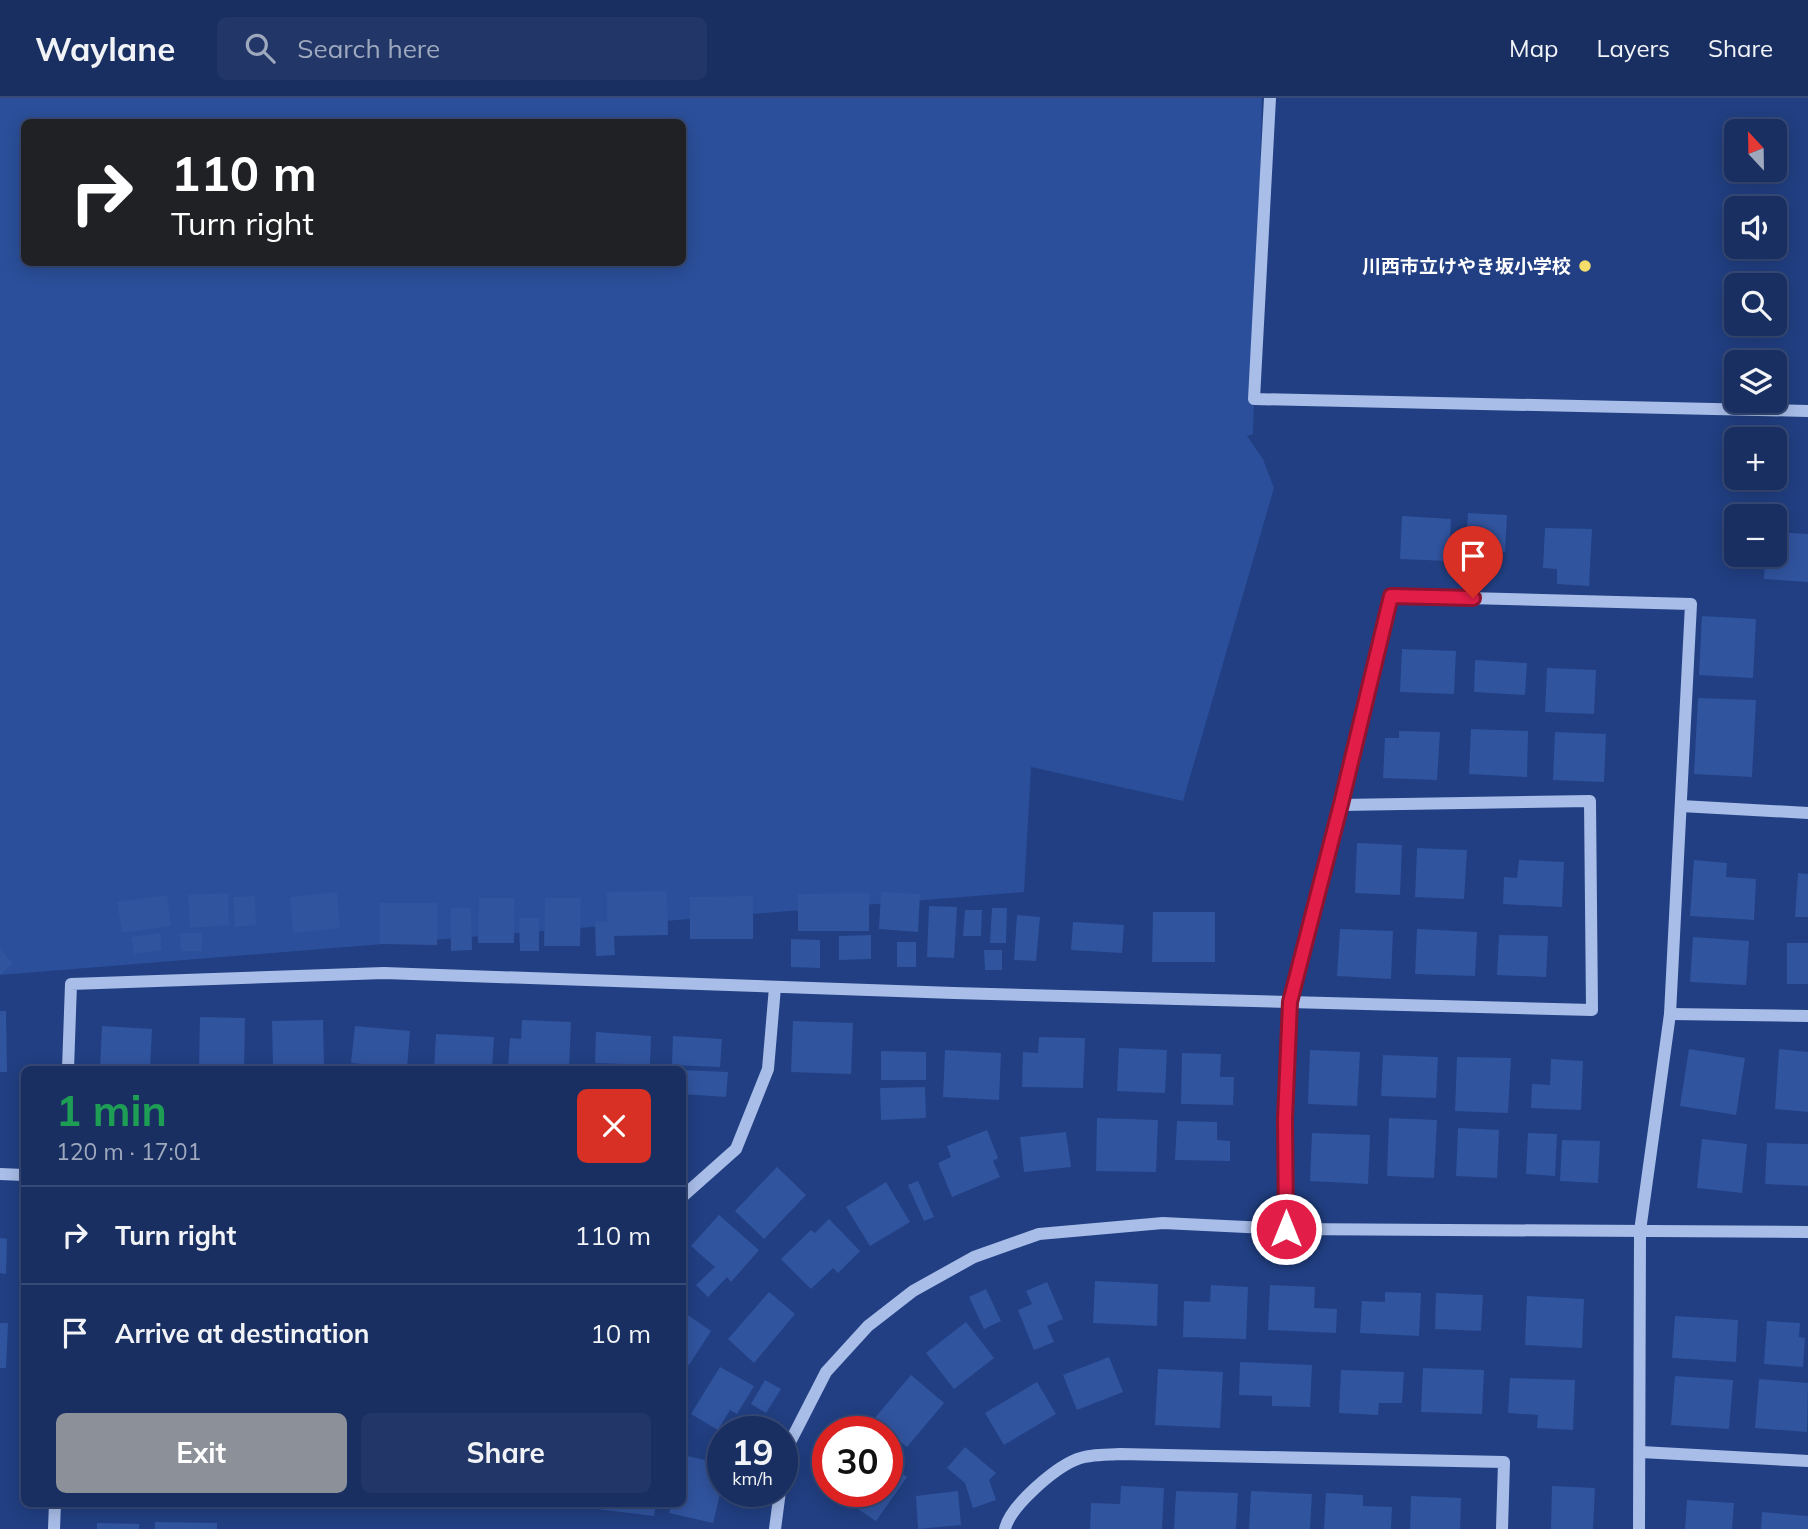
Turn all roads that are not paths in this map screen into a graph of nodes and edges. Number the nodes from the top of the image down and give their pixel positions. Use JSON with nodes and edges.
{"nodes":[{"id":1,"x":1270,"y":98,"type":"edge"},
{"id":2,"x":1808,"y":411,"type":"edge"},
{"id":3,"x":1341,"y":804,"type":"junction"},
{"id":4,"x":1681,"y":806,"type":"junction"},
{"id":5,"x":1808,"y":813,"type":"edge"},
{"id":6,"x":775,"y":987,"type":"junction"},
{"id":7,"x":1290,"y":1002,"type":"junction"},
{"id":8,"x":1670,"y":1014,"type":"junction"},
{"id":9,"x":1808,"y":1016,"type":"edge"},
{"id":10,"x":68,"y":1066,"type":"edge"},
{"id":11,"x":0,"y":1174,"type":"edge"},
{"id":12,"x":21,"y":1175,"type":"edge"},
{"id":13,"x":686,"y":1193,"type":"edge"},
{"id":14,"x":1286,"y":1229,"type":"junction"},
{"id":15,"x":1640,"y":1231,"type":"junction"},
{"id":16,"x":1808,"y":1232,"type":"edge"},
{"id":17,"x":798,"y":1427,"type":"edge"},
{"id":18,"x":1641,"y":1452,"type":"junction"},
{"id":19,"x":1808,"y":1461,"type":"edge"},
{"id":20,"x":55,"y":1507,"type":"edge"},
{"id":21,"x":778,"y":1507,"type":"edge"},
{"id":22,"x":54,"y":1529,"type":"edge"},
{"id":23,"x":775,"y":1529,"type":"edge"},
{"id":24,"x":1005,"y":1529,"type":"edge"},
{"id":25,"x":1502,"y":1529,"type":"edge"},
{"id":26,"x":1639,"y":1529,"type":"edge"}],
"edges":[{"from":1,"to":2,"type":"street"},
{"from":3,"to":4,"type":"street"},
{"from":3,"to":7,"type":"street"},
{"from":3,"to":7,"type":"street"},
{"from":4,"to":5,"type":"street"},
{"from":4,"to":8,"type":"street"},
{"from":6,"to":7,"type":"street"},
{"from":6,"to":10,"type":"street"},
{"from":6,"to":13,"type":"street"},
{"from":7,"to":14,"type":"street"},
{"from":8,"to":9,"type":"street"},
{"from":8,"to":15,"type":"street"},
{"from":11,"to":12,"type":"street"},
{"from":14,"to":15,"type":"street"},
{"from":14,"to":17,"type":"street"},
{"from":15,"to":16,"type":"street"},
{"from":15,"to":18,"type":"street"},
{"from":18,"to":19,"type":"street"},
{"from":18,"to":26,"type":"street"},
{"from":20,"to":22,"type":"street"},
{"from":21,"to":23,"type":"street"},
{"from":24,"to":25,"type":"street"}]}
